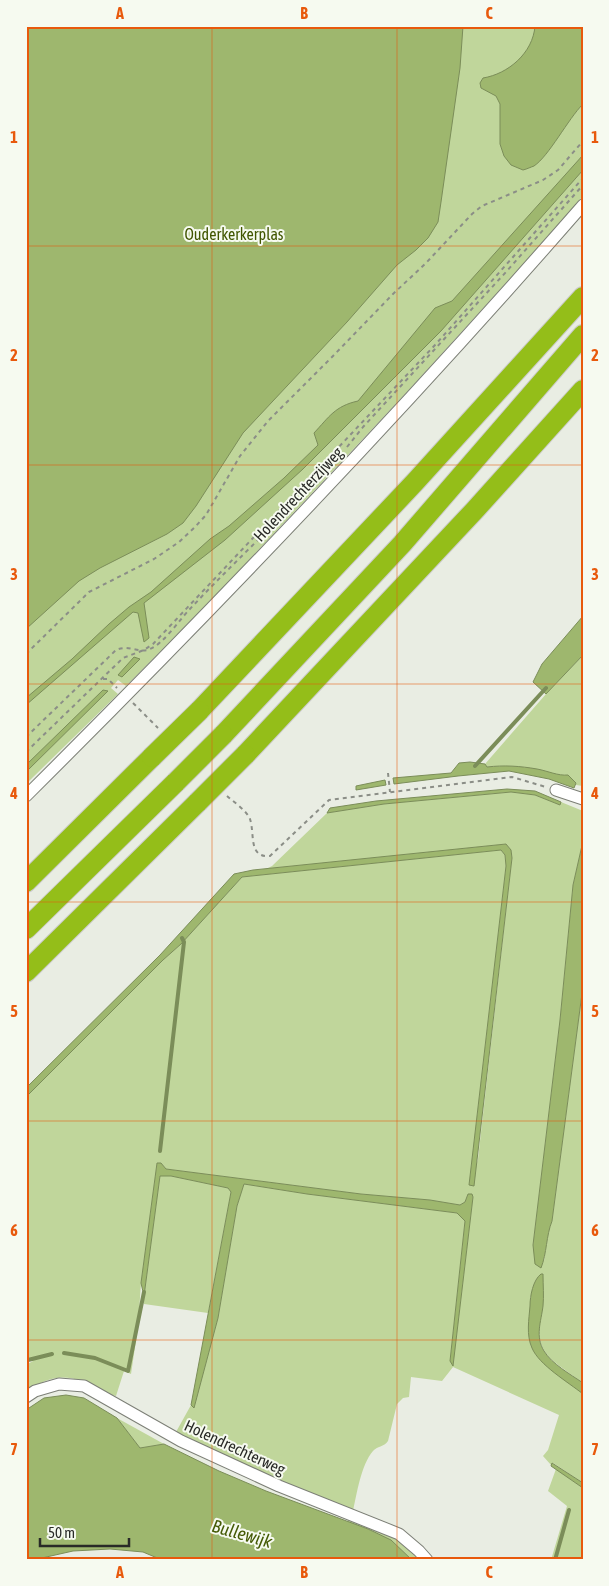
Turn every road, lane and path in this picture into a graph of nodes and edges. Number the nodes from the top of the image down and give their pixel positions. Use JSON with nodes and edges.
{"nodes":[{"id":1,"x":583,"y":141,"type":"edge"},
{"id":2,"x":583,"y":178,"type":"edge"},
{"id":3,"x":583,"y":185,"type":"edge"},
{"id":4,"x":583,"y":205,"type":"edge"},
{"id":5,"x":583,"y":297,"type":"edge"},
{"id":6,"x":583,"y":335,"type":"edge"},
{"id":7,"x":583,"y":390,"type":"edge"},
{"id":8,"x":345,"y":450,"type":"dead end"},
{"id":9,"x":276,"y":522,"type":"dead end"},
{"id":10,"x":144,"y":650,"type":"junction"},
{"id":11,"x":26,"y":654,"type":"edge"},
{"id":12,"x":103,"y":679,"type":"junction"},
{"id":13,"x":127,"y":696,"type":"junction"},
{"id":14,"x":163,"y":733,"type":"dead end"},
{"id":15,"x":26,"y":736,"type":"edge"},
{"id":16,"x":26,"y":752,"type":"edge"},
{"id":17,"x":388,"y":773,"type":"dead end"},
{"id":18,"x":556,"y":790,"type":"joint"},
{"id":19,"x":390,"y":792,"type":"junction"},
{"id":20,"x":226,"y":795,"type":"dead end"},
{"id":21,"x":26,"y":796,"type":"edge"},
{"id":22,"x":583,"y":799,"type":"edge"},
{"id":23,"x":26,"y":882,"type":"edge"},
{"id":24,"x":26,"y":929,"type":"edge"},
{"id":25,"x":26,"y":972,"type":"edge"},
{"id":26,"x":26,"y":1397,"type":"edge"},
{"id":27,"x":427,"y":1560,"type":"edge"}],
"edges":[{"from":1,"to":11,"type":"path"},
{"from":2,"to":10,"type":"path"},
{"from":3,"to":8,"type":"path"},
{"from":4,"to":13,"type":"street","name":"Holendrechterzijweg"},
{"from":5,"to":23,"type":"highway","bridge":true},
{"from":6,"to":24,"type":"highway","bridge":true},
{"from":7,"to":25,"type":"highway","bridge":true},
{"from":9,"to":10,"type":"path"},
{"from":10,"to":12,"type":"path"},
{"from":10,"to":15,"type":"path"},
{"from":12,"to":13,"type":"path"},
{"from":12,"to":16,"type":"path"},
{"from":13,"to":14,"type":"path"},
{"from":13,"to":21,"type":"street","name":"Holendrechterzijweg"},
{"from":17,"to":19,"type":"path"},
{"from":18,"to":19,"type":"path"},
{"from":18,"to":22,"type":"street"},
{"from":19,"to":20,"type":"path"},
{"from":26,"to":27,"type":"street","name":"Holendrechterweg"}]}
